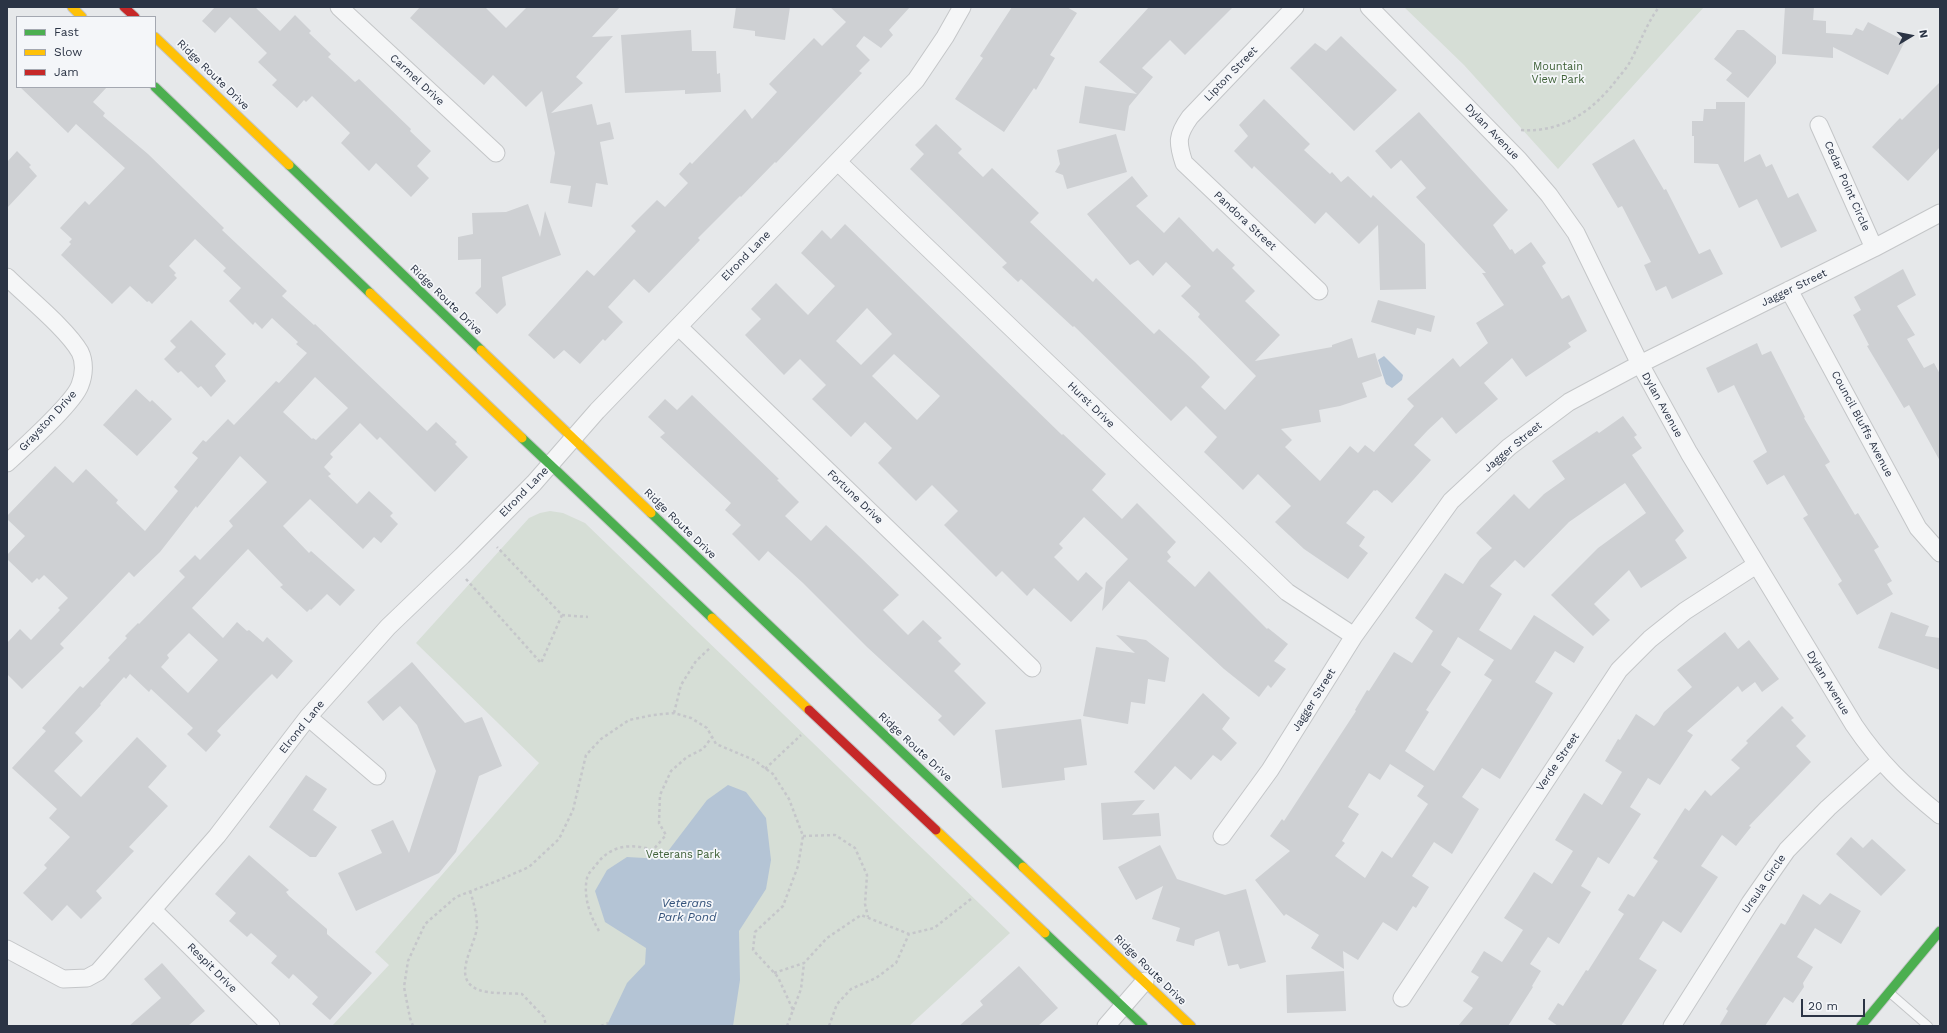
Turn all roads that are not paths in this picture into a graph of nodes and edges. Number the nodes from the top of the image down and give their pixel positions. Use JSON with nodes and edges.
{"nodes":[{"id":1,"x":72,"y":7,"type":"edge"},
{"id":2,"x":124,"y":7,"type":"edge"},
{"id":3,"x":962,"y":7,"type":"edge"},
{"id":4,"x":1296,"y":7,"type":"edge"},
{"id":5,"x":1369,"y":7,"type":"edge"},
{"id":6,"x":343,"y":8,"type":"edge"},
{"id":7,"x":81,"y":16,"type":"edge"},
{"id":8,"x":134,"y":16,"type":"edge"},
{"id":9,"x":156,"y":38,"type":"edge"},
{"id":10,"x":156,"y":88,"type":"edge"},
{"id":11,"x":1819,"y":125,"type":"dead end"},
{"id":12,"x":1178,"y":146,"type":"joint"},
{"id":13,"x":496,"y":153,"type":"dead end"},
{"id":14,"x":838,"y":162,"type":"junction"},
{"id":15,"x":1940,"y":213,"type":"edge"},
{"id":16,"x":1874,"y":248,"type":"junction"},
{"id":17,"x":7,"y":277,"type":"edge"},
{"id":18,"x":1789,"y":290,"type":"junction"},
{"id":19,"x":1319,"y":291,"type":"dead end"},
{"id":20,"x":678,"y":327,"type":"junction"},
{"id":21,"x":1640,"y":364,"type":"junction"},
{"id":22,"x":573,"y":439,"type":"junction"},
{"id":23,"x":7,"y":464,"type":"edge"},
{"id":24,"x":550,"y":465,"type":"junction"},
{"id":25,"x":1940,"y":554,"type":"edge"},
{"id":26,"x":1756,"y":565,"type":"junction"},
{"id":27,"x":1354,"y":636,"type":"junction"},
{"id":28,"x":1032,"y":668,"type":"dead end"},
{"id":29,"x":308,"y":717,"type":"junction"},
{"id":30,"x":1880,"y":761,"type":"junction"},
{"id":31,"x":377,"y":776,"type":"dead end"},
{"id":32,"x":1940,"y":815,"type":"edge"},
{"id":33,"x":1222,"y":836,"type":"dead end"},
{"id":34,"x":153,"y":910,"type":"junction"},
{"id":35,"x":1940,"y":931,"type":"edge"},
{"id":36,"x":7,"y":949,"type":"edge"},
{"id":37,"x":1144,"y":981,"type":"junction"},
{"id":38,"x":1890,"y":993,"type":"junction"},
{"id":39,"x":1402,"y":998,"type":"dead end"},
{"id":40,"x":1123,"y":1006,"type":"junction"},
{"id":41,"x":271,"y":1026,"type":"edge"},
{"id":42,"x":1106,"y":1026,"type":"edge"},
{"id":43,"x":1143,"y":1026,"type":"edge"},
{"id":44,"x":1191,"y":1026,"type":"edge"},
{"id":45,"x":1672,"y":1026,"type":"edge"},
{"id":46,"x":1861,"y":1026,"type":"edge"},
{"id":47,"x":1928,"y":1026,"type":"edge"}],
"edges":[{"from":1,"to":7,"type":"main road"},
{"from":2,"to":8,"type":"main road"},
{"from":3,"to":14,"type":"street","name":"Elrond Lane"},
{"from":4,"to":12,"type":"street","name":"Lipton Street"},
{"from":5,"to":21,"type":"street","name":"Dylan Avenue"},
{"from":6,"to":13,"type":"street","name":"Carmel Drive"},
{"from":9,"to":22,"type":"main road","name":"Ridge Route Drive"},
{"from":10,"to":24,"type":"main road"},
{"from":11,"to":16,"type":"street","name":"Cedar Point Circle"},
{"from":12,"to":19,"type":"street","name":"Pandora Street"},
{"from":14,"to":20,"type":"street","name":"Elrond Lane"},
{"from":14,"to":27,"type":"street","name":"Hurst Drive"},
{"from":15,"to":16,"type":"street","name":"Jagger Street"},
{"from":16,"to":18,"type":"street","name":"Jagger Street"},
{"from":17,"to":23,"type":"street","name":"Grayston Drive"},
{"from":18,"to":21,"type":"street","name":"Jagger Street"},
{"from":18,"to":25,"type":"street","name":"Council Bluffs Avenue"},
{"from":20,"to":22,"type":"street","name":"Elrond Lane"},
{"from":20,"to":28,"type":"street","name":"Fortune Drive"},
{"from":21,"to":26,"type":"street","name":"Dylan Avenue"},
{"from":21,"to":27,"type":"street","name":"Jagger Street"},
{"from":22,"to":24,"type":"street","name":"Elrond Lane"},
{"from":22,"to":37,"type":"main road","name":"Ridge Route Drive"},
{"from":24,"to":29,"type":"street","name":"Elrond Lane"},
{"from":24,"to":40,"type":"main road"},
{"from":26,"to":30,"type":"street","name":"Dylan Avenue"},
{"from":26,"to":39,"type":"street","name":"Verde Street"},
{"from":27,"to":33,"type":"street","name":"Jagger Street"},
{"from":29,"to":31,"type":"street"},
{"from":29,"to":34,"type":"street","name":"Elrond Lane"},
{"from":30,"to":32,"type":"street","name":"Dylan Avenue"},
{"from":30,"to":45,"type":"street","name":"Ursula Circle"},
{"from":34,"to":36,"type":"street","name":"Elrond Lane"},
{"from":34,"to":41,"type":"street","name":"Respit Drive"},
{"from":35,"to":38,"type":"main road"},
{"from":37,"to":40,"type":"street"},
{"from":37,"to":44,"type":"main road","name":"Ridge Route Drive"},
{"from":38,"to":46,"type":"main road"},
{"from":38,"to":47,"type":"lane"},
{"from":40,"to":42,"type":"street"},
{"from":40,"to":43,"type":"main road"}]}
